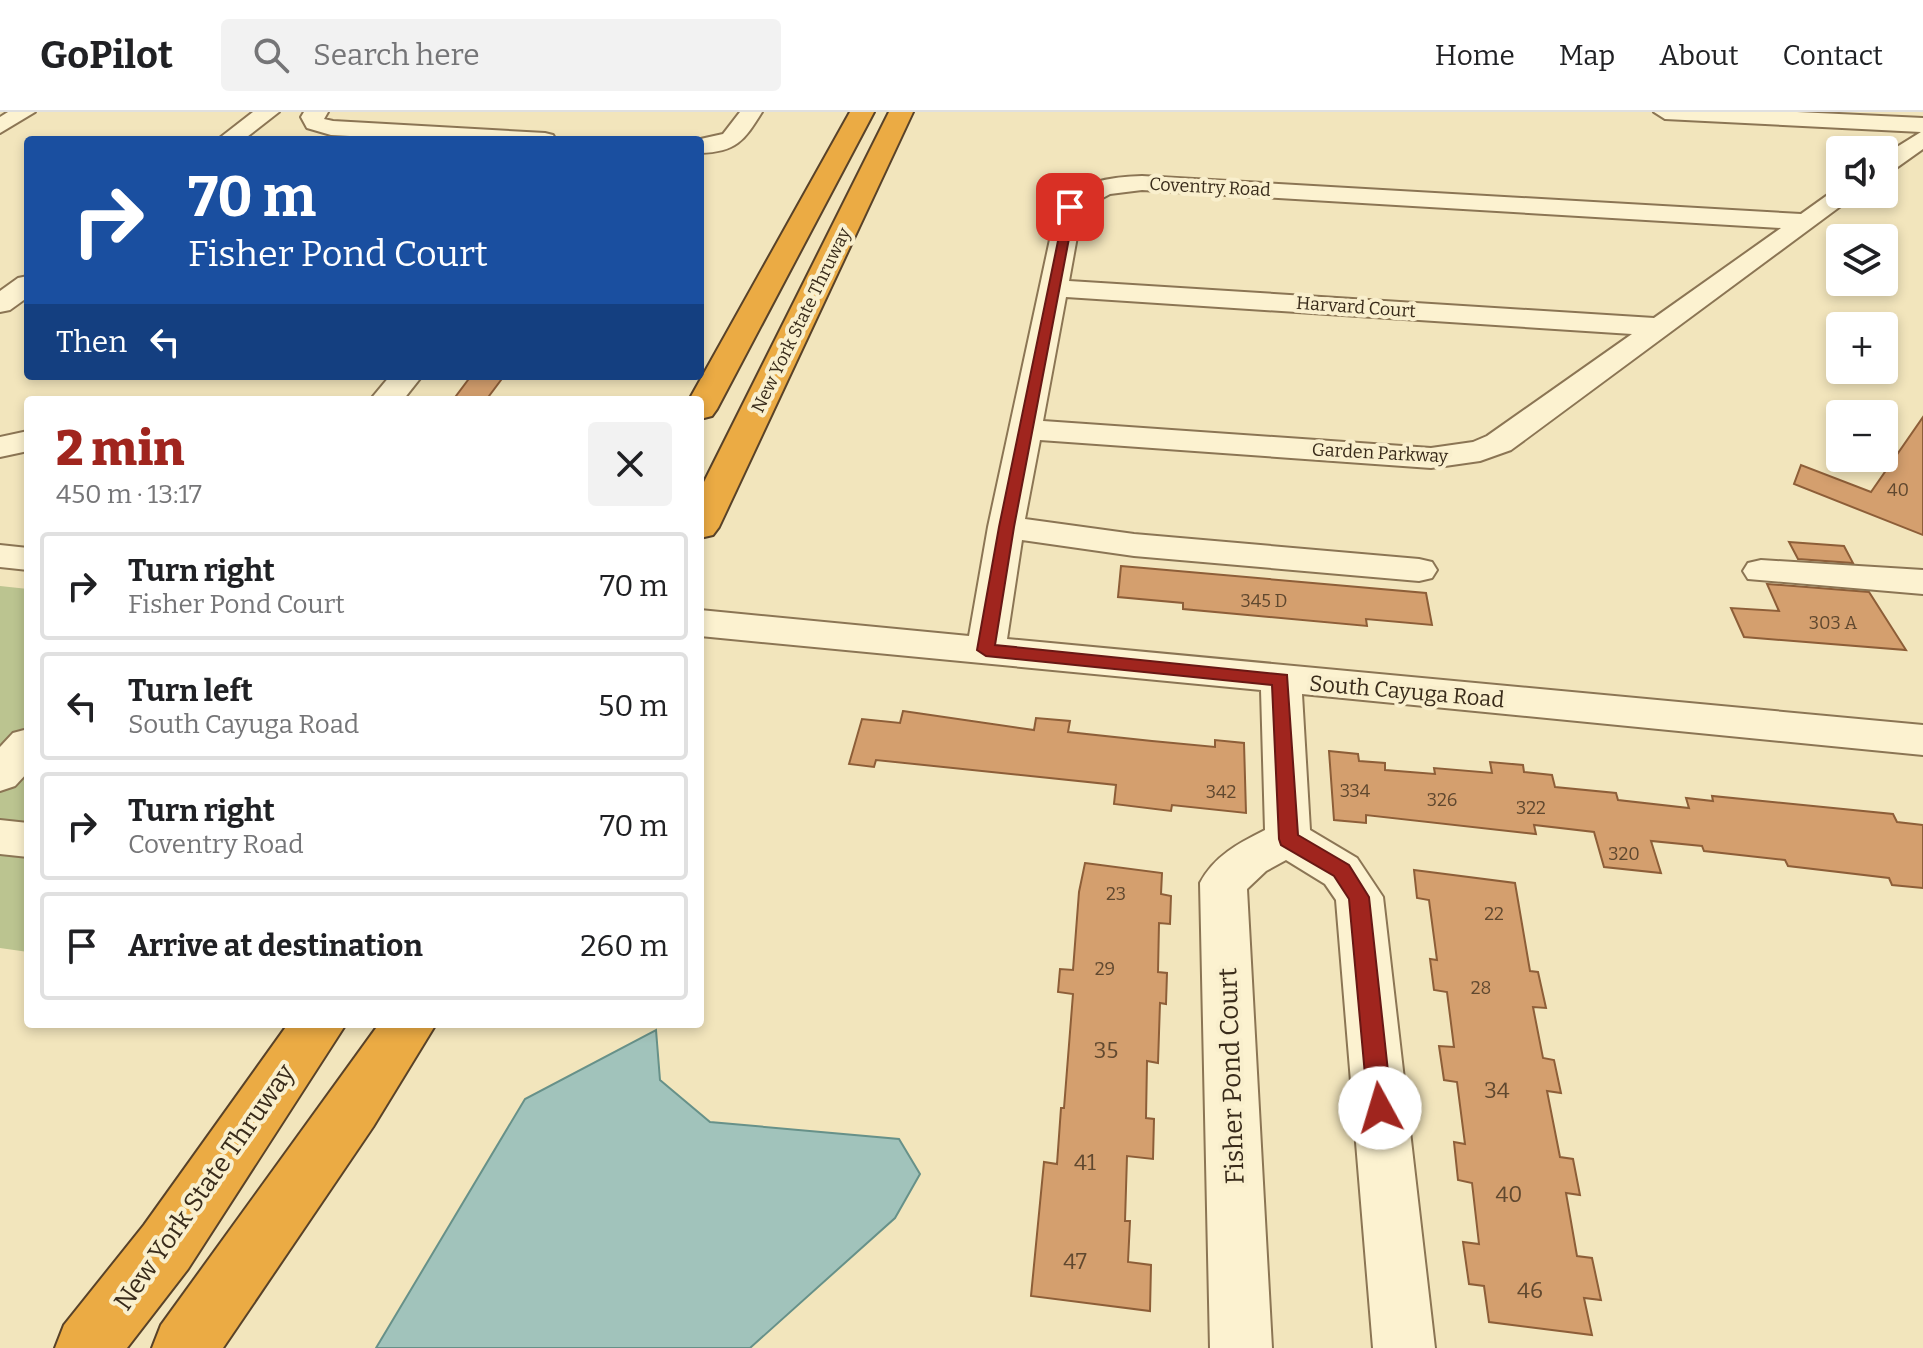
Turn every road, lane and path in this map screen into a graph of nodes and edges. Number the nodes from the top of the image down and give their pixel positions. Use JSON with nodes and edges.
{"nodes":[{"id":1,"x":24,"y":112,"type":"edge"},
{"id":2,"x":268,"y":112,"type":"edge"},
{"id":3,"x":317,"y":112,"type":"edge"},
{"id":4,"x":419,"y":112,"type":"edge"},
{"id":5,"x":751,"y":112,"type":"edge"},
{"id":6,"x":862,"y":112,"type":"edge"},
{"id":7,"x":901,"y":112,"type":"edge"},
{"id":8,"x":1665,"y":112,"type":"edge"},
{"id":9,"x":709,"y":121,"type":"dead end"},
{"id":10,"x":1923,"y":125,"type":"edge"},
{"id":11,"x":0,"y":126,"type":"edge"},
{"id":12,"x":396,"y":133,"type":"junction"},
{"id":13,"x":234,"y":136,"type":"edge"},
{"id":14,"x":460,"y":136,"type":"edge"},
{"id":15,"x":697,"y":136,"type":"edge"},
{"id":16,"x":1923,"y":138,"type":"edge"},
{"id":17,"x":704,"y":146,"type":"edge"},
{"id":18,"x":1898,"y":156,"type":"edge"},
{"id":19,"x":1826,"y":208,"type":"edge"},
{"id":20,"x":1807,"y":222,"type":"junction"},
{"id":21,"x":24,"y":287,"type":"edge"},
{"id":22,"x":1053,"y":288,"type":"junction"},
{"id":23,"x":0,"y":304,"type":"edge"},
{"id":24,"x":1660,"y":327,"type":"junction"},
{"id":25,"x":404,"y":380,"type":"edge"},
{"id":26,"x":390,"y":396,"type":"edge"},
{"id":27,"x":704,"y":402,"type":"edge"},
{"id":28,"x":1026,"y":429,"type":"junction"},
{"id":29,"x":24,"y":442,"type":"edge"},
{"id":30,"x":0,"y":447,"type":"edge"},
{"id":31,"x":704,"y":519,"type":"edge"},
{"id":32,"x":1006,"y":527,"type":"junction"},
{"id":33,"x":0,"y":556,"type":"edge"},
{"id":34,"x":24,"y":559,"type":"edge"},
{"id":35,"x":1419,"y":570,"type":"dead end"},
{"id":36,"x":1761,"y":571,"type":"dead end"},
{"id":37,"x":1923,"y":582,"type":"edge"},
{"id":38,"x":704,"y":623,"type":"edge"},
{"id":39,"x":986,"y":650,"type":"junction"},
{"id":40,"x":1281,"y":680,"type":"junction"},
{"id":41,"x":1923,"y":740,"type":"edge"},
{"id":42,"x":24,"y":748,"type":"edge"},
{"id":43,"x":0,"y":775,"type":"edge"},
{"id":44,"x":0,"y":837,"type":"edge"},
{"id":45,"x":1288,"y":839,"type":"junction"},
{"id":46,"x":24,"y":840,"type":"edge"},
{"id":47,"x":316,"y":1028,"type":"edge"},
{"id":48,"x":406,"y":1028,"type":"edge"},
{"id":49,"x":87,"y":1348,"type":"edge"},
{"id":50,"x":184,"y":1348,"type":"edge"},
{"id":51,"x":1241,"y":1348,"type":"edge"},
{"id":52,"x":1404,"y":1348,"type":"edge"}],
"edges":[{"from":1,"to":11,"type":"street"},
{"from":2,"to":13,"type":"street"},
{"from":3,"to":12,"type":"street"},
{"from":4,"to":12,"type":"street"},
{"from":5,"to":17,"type":"street"},
{"from":6,"to":27,"type":"highway","name":"New York State Thruway"},
{"from":7,"to":31,"type":"highway","name":"New York State Thruway"},
{"from":8,"to":10,"type":"street"},
{"from":9,"to":15,"type":"street"},
{"from":12,"to":14,"type":"street"},
{"from":16,"to":18,"type":"street"},
{"from":19,"to":20,"type":"street","name":"Garden Parkway"},
{"from":20,"to":22,"type":"street","name":"Coventry Road"},
{"from":20,"to":24,"type":"street","name":"Garden Parkway"},
{"from":21,"to":23,"type":"street"},
{"from":22,"to":24,"type":"street","name":"Harvard Court"},
{"from":22,"to":28,"type":"street","name":"Coventry Road"},
{"from":24,"to":28,"type":"street","name":"Garden Parkway"},
{"from":25,"to":26,"type":"street"},
{"from":28,"to":32,"type":"street","name":"Coventry Road"},
{"from":29,"to":30,"type":"street"},
{"from":32,"to":35,"type":"street"},
{"from":32,"to":39,"type":"street","name":"Coventry Road"},
{"from":33,"to":34,"type":"street"},
{"from":36,"to":37,"type":"street"},
{"from":38,"to":39,"type":"street","name":"South Cayuga Road"},
{"from":39,"to":40,"type":"street","name":"South Cayuga Road"},
{"from":40,"to":41,"type":"street","name":"South Cayuga Road"},
{"from":40,"to":45,"type":"street"},
{"from":42,"to":43,"type":"street"},
{"from":44,"to":46,"type":"street"},
{"from":45,"to":51,"type":"street","name":"Fisher Pond Court"},
{"from":45,"to":52,"type":"street"},
{"from":47,"to":49,"type":"highway","name":"New York State Thruway"},
{"from":48,"to":50,"type":"highway"}]}
